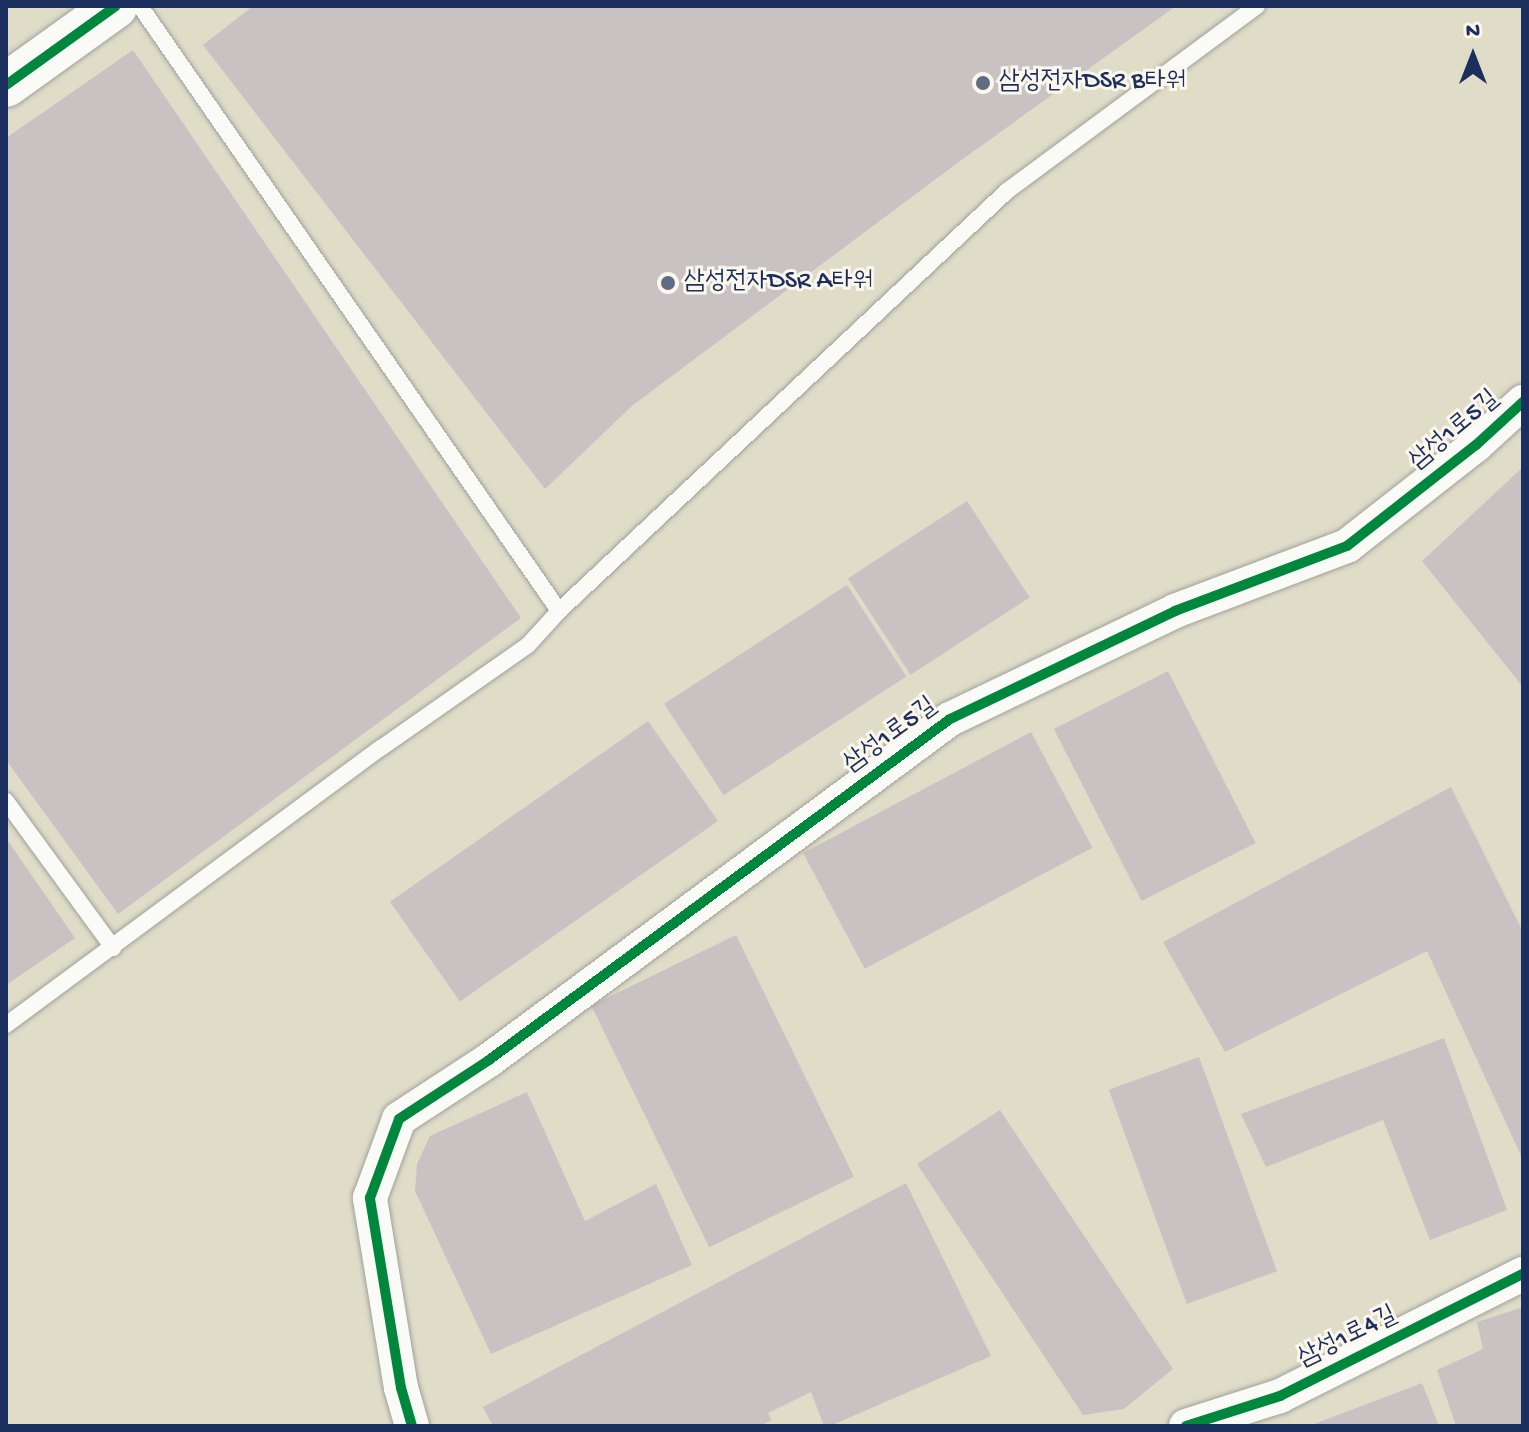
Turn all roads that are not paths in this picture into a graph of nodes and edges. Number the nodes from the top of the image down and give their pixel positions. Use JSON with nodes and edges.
{"nodes":[{"id":1,"x":116,"y":6,"type":"edge"},
{"id":2,"x":140,"y":6,"type":"edge"},
{"id":3,"x":1257,"y":6,"type":"edge"},
{"id":4,"x":6,"y":85,"type":"edge"},
{"id":5,"x":1523,"y":402,"type":"edge"},
{"id":6,"x":559,"y":611,"type":"junction"},
{"id":7,"x":6,"y":801,"type":"edge"},
{"id":8,"x":113,"y":948,"type":"junction"},
{"id":9,"x":6,"y":1025,"type":"edge"},
{"id":10,"x":1523,"y":1274,"type":"edge"},
{"id":11,"x":412,"y":1426,"type":"edge"},
{"id":12,"x":1186,"y":1426,"type":"edge"}],
"edges":[{"from":1,"to":4,"type":"street"},
{"from":2,"to":6,"type":"lane"},
{"from":3,"to":6,"type":"lane"},
{"from":5,"to":11,"type":"street","name":"삼성1로5길"},
{"from":6,"to":8,"type":"lane"},
{"from":7,"to":8,"type":"lane"},
{"from":8,"to":9,"type":"lane"},
{"from":10,"to":12,"type":"street","name":"삼성1로4길"}]}
